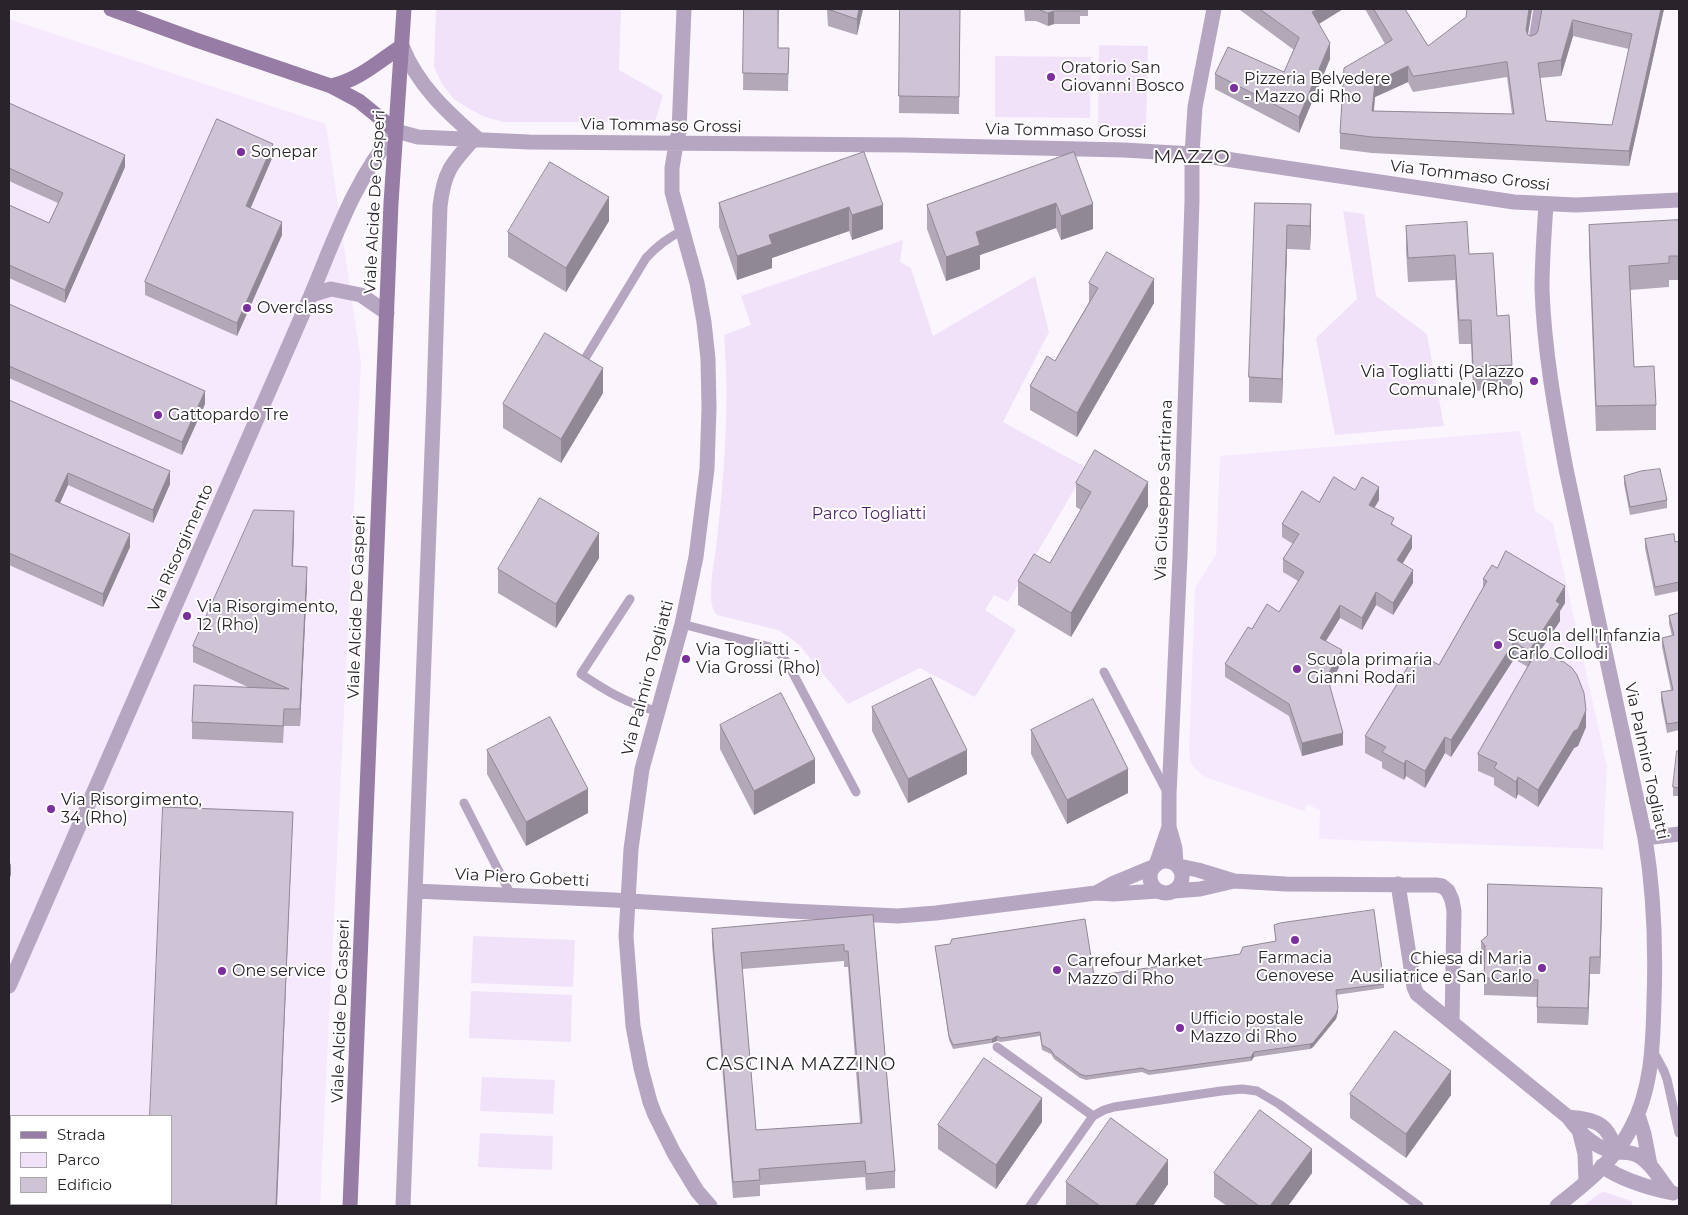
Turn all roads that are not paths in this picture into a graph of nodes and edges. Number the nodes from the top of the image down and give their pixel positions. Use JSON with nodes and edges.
{"nodes":[{"id":1,"x":111,"y":9,"type":"edge"},
{"id":2,"x":404,"y":9,"type":"edge"},
{"id":3,"x":684,"y":9,"type":"edge"},
{"id":4,"x":1214,"y":9,"type":"edge"},
{"id":5,"x":1538,"y":9,"type":"edge"},
{"id":6,"x":402,"y":46,"type":"junction"},
{"id":7,"x":1532,"y":46,"type":"edge"},
{"id":8,"x":331,"y":86,"type":"junction"},
{"id":9,"x":396,"y":131,"type":"junction"},
{"id":10,"x":476,"y":140,"type":"junction"},
{"id":11,"x":676,"y":144,"type":"junction"},
{"id":12,"x":1192,"y":154,"type":"junction"},
{"id":13,"x":1679,"y":200,"type":"edge"},
{"id":14,"x":1546,"y":205,"type":"junction"},
{"id":15,"x":682,"y":231,"type":"junction"},
{"id":16,"x":312,"y":295,"type":"junction"},
{"id":17,"x":387,"y":313,"type":"junction"},
{"id":18,"x":586,"y":357,"type":"edge"},
{"id":19,"x":630,"y":599,"type":"dead end"},
{"id":20,"x":682,"y":624,"type":"junction"},
{"id":21,"x":1104,"y":672,"type":"dead end"},
{"id":22,"x":657,"y":711,"type":"junction"},
{"id":23,"x":856,"y":792,"type":"dead end"},
{"id":24,"x":1169,"y":795,"type":"junction"},
{"id":25,"x":464,"y":802,"type":"dead end"},
{"id":26,"x":1168,"y":827,"type":"junction"},
{"id":27,"x":1679,"y":834,"type":"edge"},
{"id":28,"x":1645,"y":838,"type":"junction"},
{"id":29,"x":1177,"y":865,"type":"junction"},
{"id":30,"x":1154,"y":866,"type":"junction"},
{"id":31,"x":1234,"y":881,"type":"junction"},
{"id":32,"x":1398,"y":884,"type":"junction"},
{"id":33,"x":415,"y":890,"type":"junction"},
{"id":34,"x":1158,"y":891,"type":"junction"},
{"id":35,"x":1174,"y":891,"type":"junction"},
{"id":36,"x":1096,"y":893,"type":"junction"},
{"id":37,"x":511,"y":895,"type":"junction"},
{"id":38,"x":627,"y":900,"type":"junction"},
{"id":39,"x":9,"y":986,"type":"edge"},
{"id":40,"x":1452,"y":1022,"type":"junction"},
{"id":41,"x":997,"y":1046,"type":"dead end"},
{"id":42,"x":1652,"y":1049,"type":"junction"},
{"id":43,"x":1638,"y":1114,"type":"junction"},
{"id":44,"x":1093,"y":1116,"type":"junction"},
{"id":45,"x":1568,"y":1117,"type":"junction"},
{"id":46,"x":1679,"y":1133,"type":"edge"},
{"id":47,"x":1580,"y":1134,"type":"junction"},
{"id":48,"x":1616,"y":1152,"type":"junction"},
{"id":49,"x":1650,"y":1164,"type":"junction"},
{"id":50,"x":1602,"y":1166,"type":"junction"},
{"id":51,"x":1586,"y":1182,"type":"junction"},
{"id":52,"x":1675,"y":1193,"type":"edge"},
{"id":53,"x":350,"y":1206,"type":"edge"},
{"id":54,"x":403,"y":1206,"type":"edge"},
{"id":55,"x":710,"y":1206,"type":"edge"},
{"id":56,"x":1030,"y":1206,"type":"edge"},
{"id":57,"x":1419,"y":1206,"type":"edge"},
{"id":58,"x":1557,"y":1206,"type":"edge"}],
"edges":[{"from":1,"to":8,"type":"street"},
{"from":2,"to":6,"type":"street","name":"Viale Alcide De Gasperi"},
{"from":3,"to":11,"type":"street","name":"Via Palmiro Togliatti"},
{"from":4,"to":12,"type":"street","name":"Via Giuseppe Sartirana"},
{"from":5,"to":7,"type":"lane"},
{"from":6,"to":8,"type":"street"},
{"from":6,"to":9,"type":"street","name":"Viale Alcide De Gasperi"},
{"from":6,"to":10,"type":"street"},
{"from":8,"to":9,"type":"street"},
{"from":9,"to":10,"type":"street","name":"Via Tommaso Grossi"},
{"from":9,"to":16,"type":"street","name":"Via Risorgimento"},
{"from":9,"to":17,"type":"street","name":"Viale Alcide De Gasperi"},
{"from":10,"to":11,"type":"street","name":"Via Tommaso Grossi"},
{"from":10,"to":33,"type":"street"},
{"from":11,"to":12,"type":"street","name":"Via Tommaso Grossi"},
{"from":11,"to":15,"type":"street","name":"Via Palmiro Togliatti"},
{"from":12,"to":14,"type":"street","name":"Via Tommaso Grossi"},
{"from":12,"to":24,"type":"street","name":"Via Giuseppe Sartirana"},
{"from":13,"to":14,"type":"street","name":"Via Tommaso Grossi"},
{"from":14,"to":28,"type":"street","name":"Via Palmiro Togliatti"},
{"from":15,"to":18,"type":"lane"},
{"from":15,"to":20,"type":"street","name":"Via Palmiro Togliatti"},
{"from":16,"to":17,"type":"street"},
{"from":16,"to":39,"type":"street","name":"Via Risorgimento"},
{"from":17,"to":53,"type":"street","name":"Viale Alcide De Gasperi"},
{"from":19,"to":22,"type":"lane"},
{"from":20,"to":22,"type":"street","name":"Via Palmiro Togliatti"},
{"from":20,"to":23,"type":"lane"},
{"from":21,"to":24,"type":"lane"},
{"from":22,"to":38,"type":"street","name":"Via Palmiro Togliatti"},
{"from":24,"to":26,"type":"street","name":"Via Giuseppe Sartirana"},
{"from":25,"to":37,"type":"lane"},
{"from":26,"to":29,"type":"street","name":"Via Giuseppe Sartirana"},
{"from":26,"to":30,"type":"street","name":"Via Giuseppe Sartirana"},
{"from":27,"to":28,"type":"street"},
{"from":28,"to":42,"type":"street","name":"Via Palmiro Togliatti"},
{"from":29,"to":30,"type":"street"},
{"from":29,"to":31,"type":"street"},
{"from":29,"to":35,"type":"street"},
{"from":30,"to":34,"type":"street"},
{"from":30,"to":36,"type":"street"},
{"from":31,"to":32,"type":"street"},
{"from":31,"to":35,"type":"street"},
{"from":32,"to":40,"type":"street"},
{"from":32,"to":40,"type":"street"},
{"from":33,"to":37,"type":"street","name":"Via Piero Gobetti"},
{"from":33,"to":54,"type":"street"},
{"from":34,"to":35,"type":"street"},
{"from":34,"to":36,"type":"street"},
{"from":36,"to":38,"type":"street","name":"Via Piero Gobetti"},
{"from":37,"to":38,"type":"street","name":"Via Piero Gobetti"},
{"from":38,"to":55,"type":"street","name":"Via Palmiro Togliatti"},
{"from":40,"to":45,"type":"street"},
{"from":41,"to":44,"type":"lane"},
{"from":42,"to":43,"type":"street","name":"Via Palmiro Togliatti"},
{"from":42,"to":46,"type":"lane"},
{"from":43,"to":48,"type":"street","name":"Via Palmiro Togliatti"},
{"from":43,"to":49,"type":"street"},
{"from":44,"to":56,"type":"lane"},
{"from":44,"to":57,"type":"lane"},
{"from":45,"to":47,"type":"street"},
{"from":45,"to":48,"type":"street"},
{"from":47,"to":48,"type":"street"},
{"from":47,"to":51,"type":"street"},
{"from":48,"to":49,"type":"street"},
{"from":48,"to":50,"type":"street","name":"Via Palmiro Togliatti"},
{"from":49,"to":52,"type":"street"},
{"from":50,"to":51,"type":"street","name":"Via Palmiro Togliatti"},
{"from":50,"to":52,"type":"street"},
{"from":51,"to":58,"type":"street","name":"Via Palmiro Togliatti"}]}
